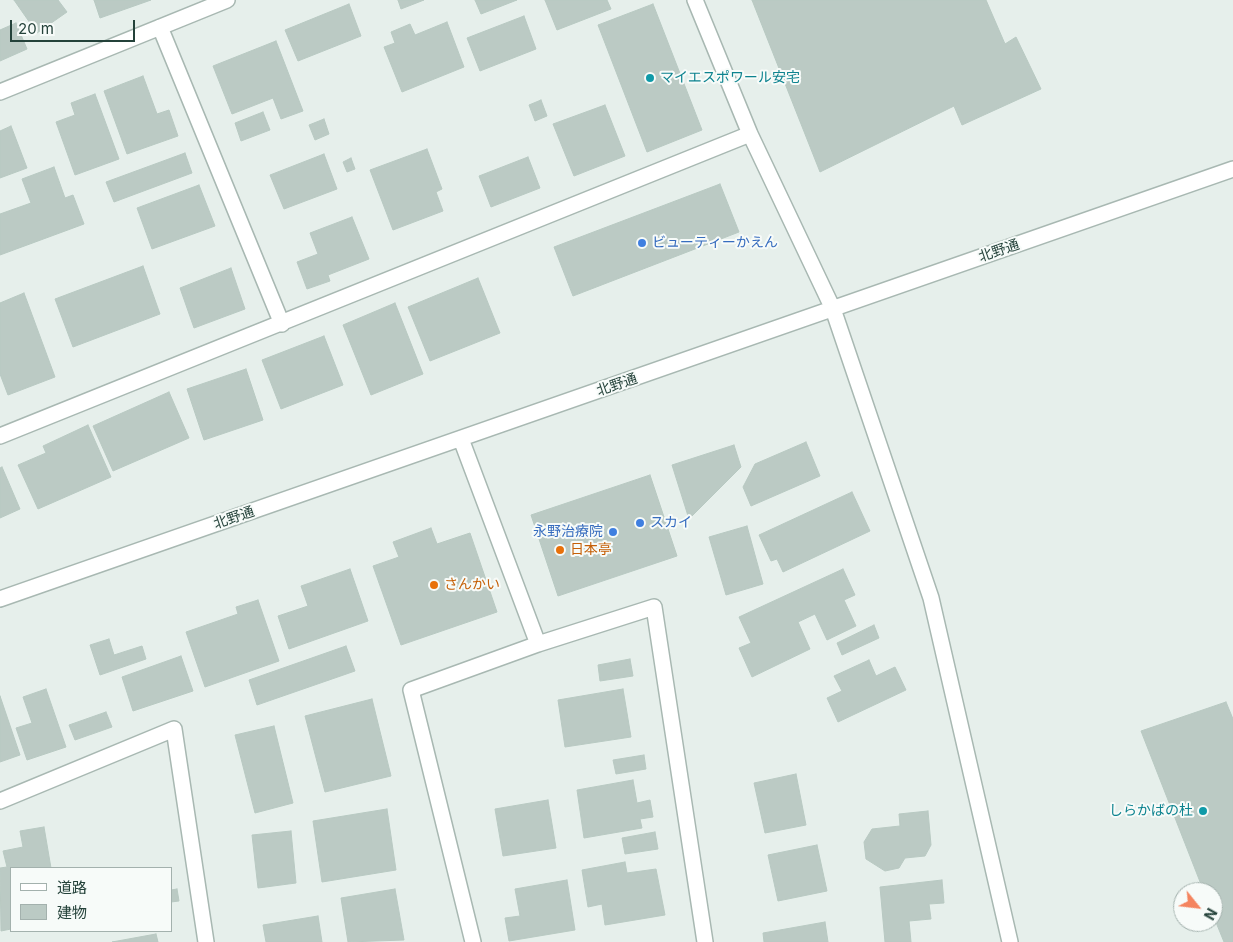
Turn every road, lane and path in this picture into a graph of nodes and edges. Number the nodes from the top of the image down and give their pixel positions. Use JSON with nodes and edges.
{"nodes":[{"id":1,"x":227,"y":0,"type":"edge"},
{"id":2,"x":695,"y":0,"type":"edge"},
{"id":3,"x":160,"y":27,"type":"junction"},
{"id":4,"x":0,"y":92,"type":"edge"},
{"id":5,"x":750,"y":134,"type":"junction"},
{"id":6,"x":1233,"y":169,"type":"edge"},
{"id":7,"x":833,"y":309,"type":"junction"},
{"id":8,"x":282,"y":324,"type":"junction"},
{"id":9,"x":0,"y":436,"type":"edge"},
{"id":10,"x":461,"y":439,"type":"junction"},
{"id":11,"x":0,"y":599,"type":"edge"},
{"id":12,"x":538,"y":644,"type":"junction"},
{"id":13,"x":0,"y":801,"type":"edge"},
{"id":14,"x":206,"y":942,"type":"edge"},
{"id":15,"x":473,"y":942,"type":"edge"},
{"id":16,"x":704,"y":942,"type":"edge"},
{"id":17,"x":1010,"y":942,"type":"edge"}],
"edges":[{"from":1,"to":3,"type":"street"},
{"from":2,"to":5,"type":"street"},
{"from":3,"to":4,"type":"street"},
{"from":3,"to":8,"type":"street"},
{"from":5,"to":7,"type":"street"},
{"from":5,"to":8,"type":"street"},
{"from":6,"to":7,"type":"street","name":"北野通"},
{"from":7,"to":10,"type":"street","name":"北野通"},
{"from":7,"to":17,"type":"street"},
{"from":8,"to":9,"type":"street"},
{"from":10,"to":11,"type":"street","name":"北野通"},
{"from":10,"to":12,"type":"street"},
{"from":12,"to":15,"type":"street"},
{"from":12,"to":16,"type":"street"},
{"from":13,"to":14,"type":"street"}]}
